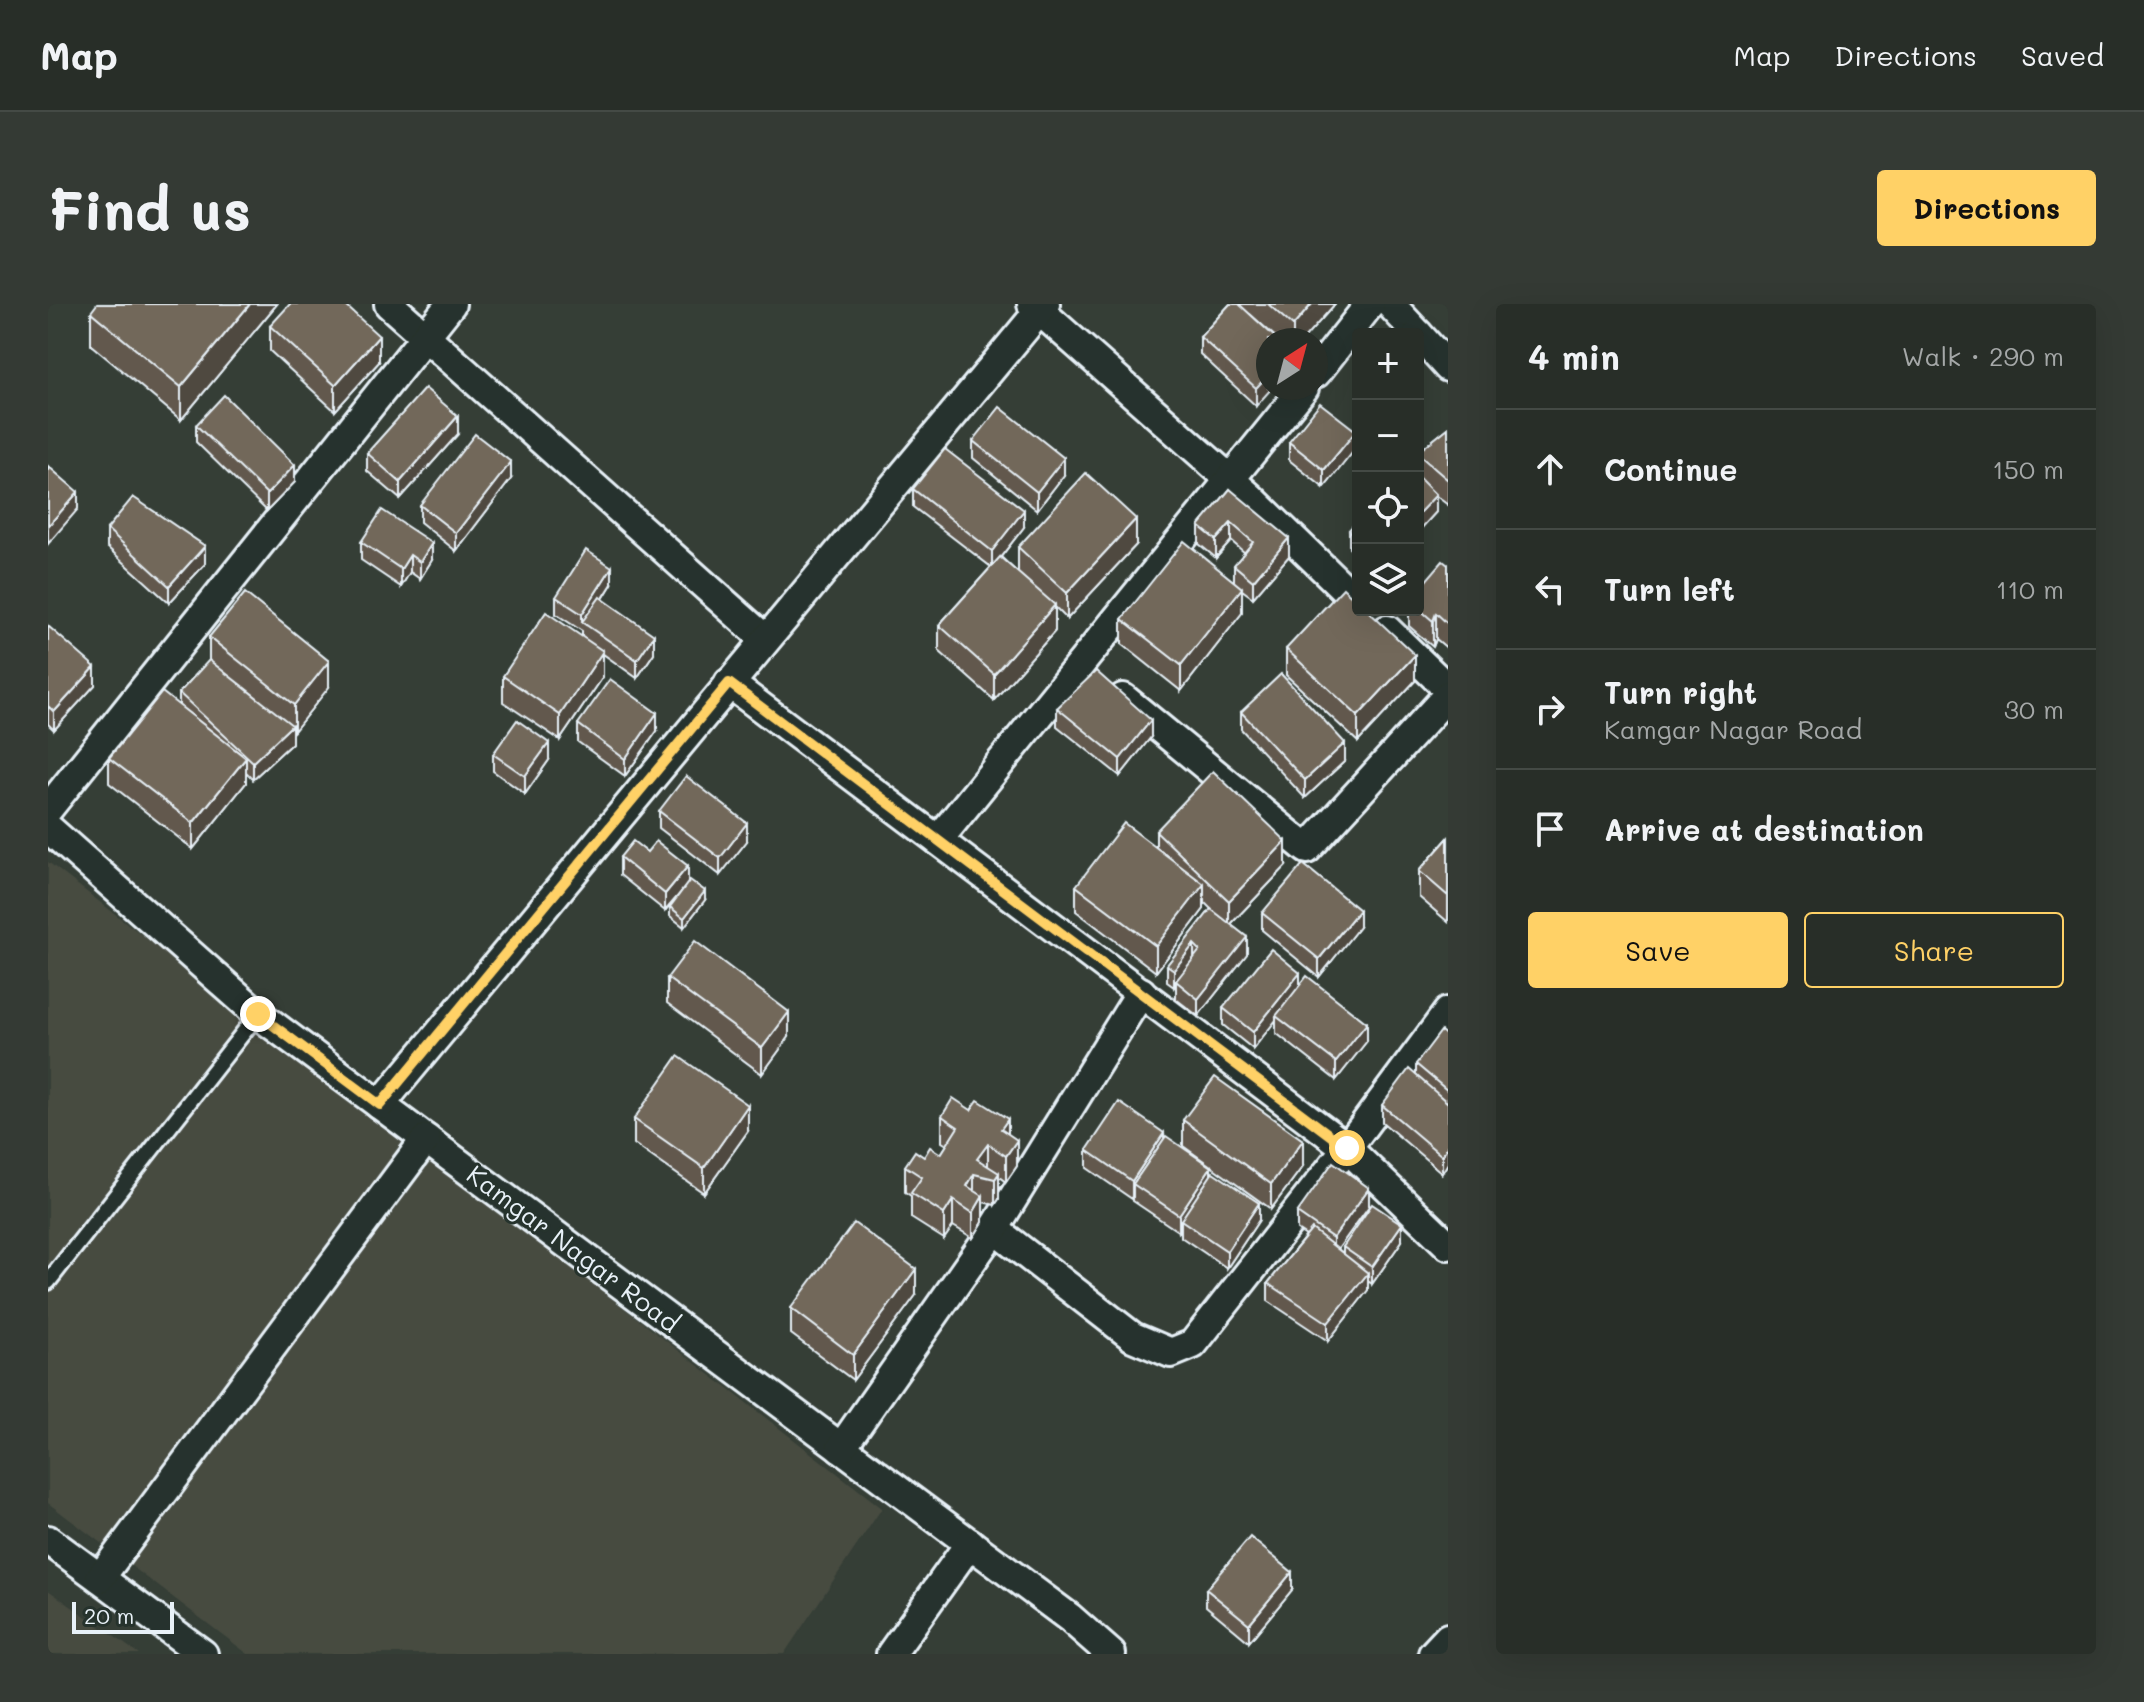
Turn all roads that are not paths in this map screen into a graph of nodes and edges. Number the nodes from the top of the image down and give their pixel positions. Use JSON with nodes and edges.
{"nodes":[{"id":1,"x":389,"y":304,"type":"edge"},
{"id":2,"x":451,"y":304,"type":"edge"},
{"id":3,"x":1370,"y":304,"type":"edge"},
{"id":4,"x":1390,"y":304,"type":"edge"},
{"id":5,"x":1039,"y":306,"type":"edge"},
{"id":6,"x":1412,"y":328,"type":"edge"},
{"id":7,"x":425,"y":337,"type":"junction"},
{"id":8,"x":1424,"y":341,"type":"edge"},
{"id":9,"x":1328,"y":358,"type":"edge"},
{"id":10,"x":1448,"y":367,"type":"edge"},
{"id":11,"x":1295,"y":400,"type":"edge"},
{"id":12,"x":1231,"y":481,"type":"junction"},
{"id":13,"x":1352,"y":596,"type":"edge"},
{"id":14,"x":1373,"y":616,"type":"edge"},
{"id":15,"x":765,"y":639,"type":"junction"},
{"id":16,"x":1083,"y":664,"type":"junction"},
{"id":17,"x":729,"y":683,"type":"junction"},
{"id":18,"x":1448,"y":689,"type":"edge"},
{"id":19,"x":1448,"y":695,"type":"edge"},
{"id":20,"x":48,"y":809,"type":"edge"},
{"id":21,"x":48,"y":828,"type":"edge"},
{"id":22,"x":938,"y":840,"type":"junction"},
{"id":23,"x":1141,"y":992,"type":"junction"},
{"id":24,"x":1448,"y":1012,"type":"edge"},
{"id":25,"x":258,"y":1014,"type":"junction"},
{"id":26,"x":380,"y":1105,"type":"junction"},
{"id":27,"x":426,"y":1139,"type":"junction"},
{"id":28,"x":1347,"y":1148,"type":"junction"},
{"id":29,"x":994,"y":1229,"type":"junction"},
{"id":30,"x":1448,"y":1245,"type":"edge"},
{"id":31,"x":48,"y":1282,"type":"edge"},
{"id":32,"x":841,"y":1448,"type":"junction"},
{"id":33,"x":48,"y":1540,"type":"edge"},
{"id":34,"x":970,"y":1543,"type":"junction"},
{"id":35,"x":100,"y":1578,"type":"junction"},
{"id":36,"x":1448,"y":1638,"type":"edge"},
{"id":37,"x":203,"y":1654,"type":"edge"},
{"id":38,"x":891,"y":1654,"type":"edge"},
{"id":39,"x":1111,"y":1654,"type":"edge"},
{"id":40,"x":1433,"y":1654,"type":"edge"}],
"edges":[{"from":1,"to":7,"type":"street"},
{"from":2,"to":7,"type":"street"},
{"from":3,"to":9,"type":"street"},
{"from":4,"to":6,"type":"street"},
{"from":5,"to":12,"type":"street"},
{"from":5,"to":15,"type":"street"},
{"from":7,"to":15,"type":"street"},
{"from":7,"to":20,"type":"street"},
{"from":8,"to":10,"type":"street"},
{"from":11,"to":12,"type":"street"},
{"from":12,"to":13,"type":"street"},
{"from":12,"to":16,"type":"street"},
{"from":14,"to":18,"type":"street"},
{"from":15,"to":17,"type":"street"},
{"from":16,"to":19,"type":"street"},
{"from":16,"to":22,"type":"street"},
{"from":17,"to":22,"type":"street"},
{"from":17,"to":26,"type":"street"},
{"from":21,"to":25,"type":"street","name":"Kamgar Nagar Road"},
{"from":22,"to":23,"type":"street"},
{"from":23,"to":28,"type":"street"},
{"from":23,"to":29,"type":"street"},
{"from":24,"to":28,"type":"street"},
{"from":25,"to":26,"type":"street","name":"Kamgar Nagar Road"},
{"from":25,"to":31,"type":"lane"},
{"from":26,"to":27,"type":"street","name":"Kamgar Nagar Road"},
{"from":27,"to":32,"type":"street","name":"Kamgar Nagar Road"},
{"from":27,"to":35,"type":"street"},
{"from":28,"to":29,"type":"street"},
{"from":28,"to":30,"type":"street"},
{"from":29,"to":32,"type":"street"},
{"from":32,"to":34,"type":"street","name":"Kamgar Nagar Road"},
{"from":33,"to":35,"type":"street"},
{"from":34,"to":38,"type":"street"},
{"from":34,"to":39,"type":"street","name":"Kamgar Nagar Road"},
{"from":35,"to":37,"type":"street"},
{"from":36,"to":40,"type":"street"}]}
